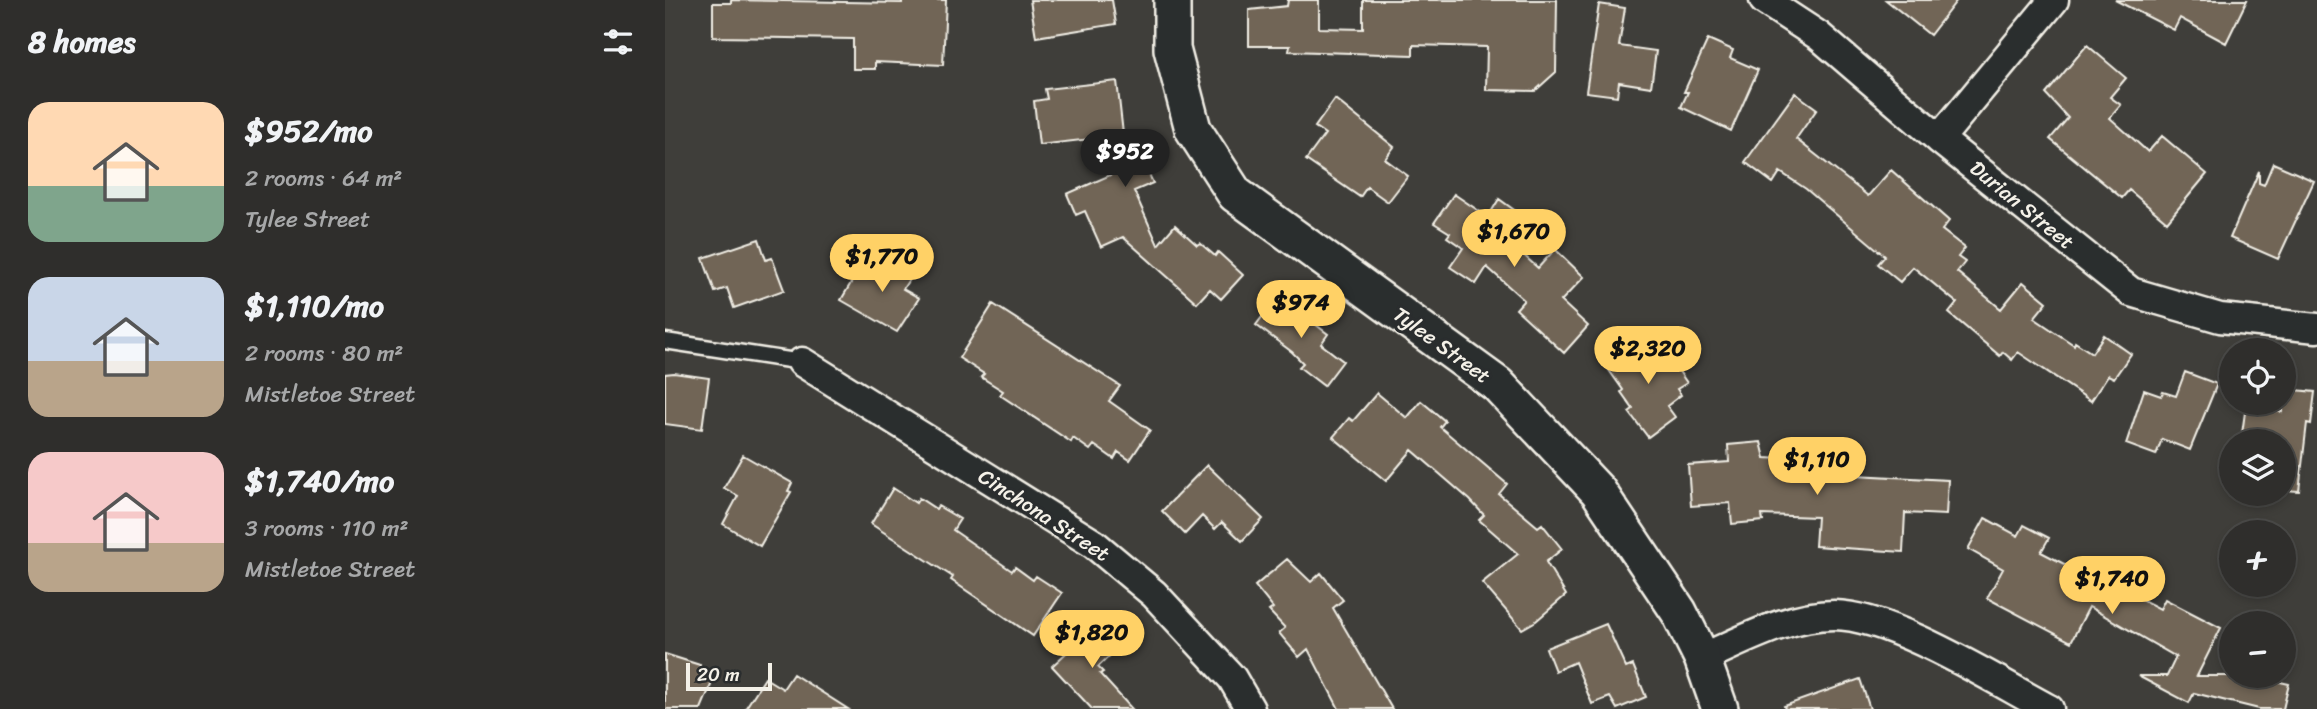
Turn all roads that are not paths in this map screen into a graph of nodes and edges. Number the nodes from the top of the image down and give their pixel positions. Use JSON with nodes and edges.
{"nodes":[{"id":1,"x":1172,"y":0,"type":"edge"},
{"id":2,"x":1764,"y":0,"type":"edge"},
{"id":3,"x":2054,"y":0,"type":"edge"},
{"id":4,"x":1939,"y":139,"type":"junction"},
{"id":5,"x":2317,"y":328,"type":"edge"},
{"id":6,"x":665,"y":341,"type":"edge"},
{"id":7,"x":802,"y":362,"type":"joint"},
{"id":8,"x":1702,"y":658,"type":"junction"},
{"id":9,"x":1250,"y":709,"type":"edge"},
{"id":10,"x":1720,"y":709,"type":"edge"},
{"id":11,"x":2049,"y":709,"type":"edge"}],
"edges":[{"from":1,"to":8,"type":"street","name":"Tylee Street"},
{"from":2,"to":4,"type":"street","name":"Durian Street"},
{"from":3,"to":4,"type":"street"},
{"from":4,"to":5,"type":"street","name":"Durian Street"},
{"from":6,"to":7,"type":"lane"},
{"from":7,"to":9,"type":"street","name":"Cinchona Street"},
{"from":8,"to":10,"type":"street","name":"Tylee Street"},
{"from":8,"to":11,"type":"street"}]}
